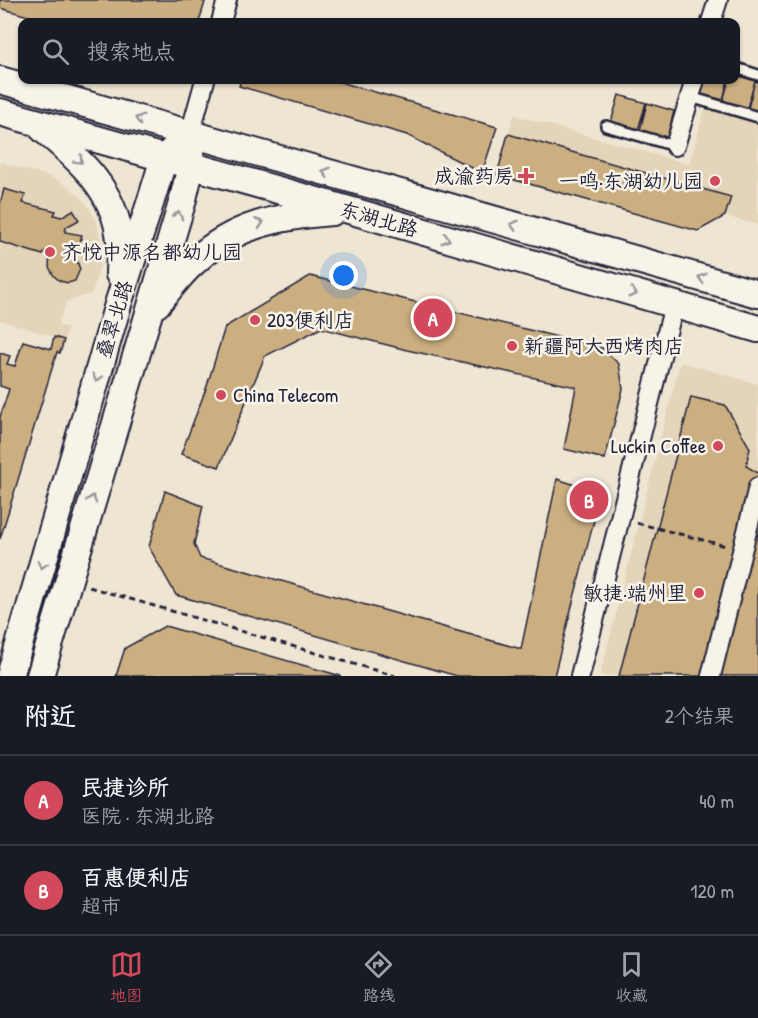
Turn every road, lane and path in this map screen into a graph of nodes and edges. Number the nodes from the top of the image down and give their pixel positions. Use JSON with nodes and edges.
{"nodes":[{"id":1,"x":227,"y":0,"type":"edge"},
{"id":2,"x":718,"y":0,"type":"edge"},
{"id":3,"x":222,"y":18,"type":"edge"},
{"id":4,"x":712,"y":18,"type":"edge"},
{"id":5,"x":740,"y":70,"type":"edge"},
{"id":6,"x":758,"y":75,"type":"edge"},
{"id":7,"x":0,"y":80,"type":"edge"},
{"id":8,"x":204,"y":84,"type":"edge"},
{"id":9,"x":694,"y":84,"type":"edge"},
{"id":10,"x":690,"y":98,"type":"junction"},
{"id":11,"x":103,"y":109,"type":"junction"},
{"id":12,"x":0,"y":112,"type":"edge"},
{"id":13,"x":758,"y":117,"type":"edge"},
{"id":14,"x":34,"y":122,"type":"junction"},
{"id":15,"x":606,"y":126,"type":"dead end"},
{"id":16,"x":190,"y":134,"type":"junction"},
{"id":17,"x":94,"y":139,"type":"junction"},
{"id":18,"x":675,"y":146,"type":"joint"},
{"id":19,"x":164,"y":158,"type":"junction"},
{"id":20,"x":191,"y":166,"type":"junction"},
{"id":21,"x":350,"y":210,"type":"junction"},
{"id":22,"x":758,"y":294,"type":"edge"},
{"id":23,"x":119,"y":301,"type":"junction"},
{"id":24,"x":674,"y":305,"type":"junction"},
{"id":25,"x":151,"y":311,"type":"junction"},
{"id":26,"x":758,"y":329,"type":"edge"},
{"id":27,"x":758,"y":487,"type":"edge"},
{"id":28,"x":620,"y":519,"type":"junction"},
{"id":29,"x":743,"y":550,"type":"junction"},
{"id":30,"x":67,"y":581,"type":"junction"},
{"id":31,"x":10,"y":676,"type":"edge"},
{"id":32,"x":40,"y":676,"type":"edge"},
{"id":33,"x":395,"y":676,"type":"edge"},
{"id":34,"x":580,"y":676,"type":"edge"},
{"id":35,"x":711,"y":676,"type":"edge"}],
"edges":[{"from":1,"to":3,"type":"street"},
{"from":2,"to":4,"type":"street"},
{"from":5,"to":6,"type":"lane"},
{"from":7,"to":11,"type":"main road","name":"东湖北路"},
{"from":8,"to":16,"type":"street"},
{"from":9,"to":10,"type":"street"},
{"from":10,"to":13,"type":"lane"},
{"from":10,"to":18,"type":"street"},
{"from":16,"to":11,"type":"main road","name":"东湖北路","one_way":true},
{"from":11,"to":17,"type":"main road"},
{"from":12,"to":14,"type":"main road","name":"东湖北路"},
{"from":14,"to":17,"type":"main road","name":"东湖北路"},
{"from":14,"to":23,"type":"main road","one_way":true},
{"from":15,"to":18,"type":"lane"},
{"from":16,"to":19,"type":"main road","name":"叠翠北路"},
{"from":16,"to":20,"type":"main road","name":"叠翠北路"},
{"from":22,"to":16,"type":"main road","name":"东湖北路","one_way":true},
{"from":17,"to":19,"type":"main road","name":"东湖北路"},
{"from":19,"to":20,"type":"main road","name":"东湖北路"},
{"from":19,"to":23,"type":"main road","name":"叠翠北路"},
{"from":20,"to":21,"type":"main road","name":"东湖北路"},
{"from":25,"to":20,"type":"main road","name":"叠翠北路","one_way":true},
{"from":21,"to":24,"type":"main road","name":"东湖北路","one_way":true},
{"from":25,"to":21,"type":"main road","one_way":true},
{"from":23,"to":25,"type":"main road"},
{"from":23,"to":31,"type":"main road","name":"叠翠北路","one_way":true},
{"from":24,"to":26,"type":"main road","name":"东湖北路"},
{"from":24,"to":28,"type":"street"},
{"from":30,"to":25,"type":"main road","name":"叠翠北路","one_way":true},
{"from":27,"to":29,"type":"street"},
{"from":28,"to":29,"type":"path"},
{"from":28,"to":34,"type":"street"},
{"from":29,"to":35,"type":"street"},
{"from":30,"to":32,"type":"main road","name":"叠翠北路"},
{"from":30,"to":33,"type":"path"}]}
